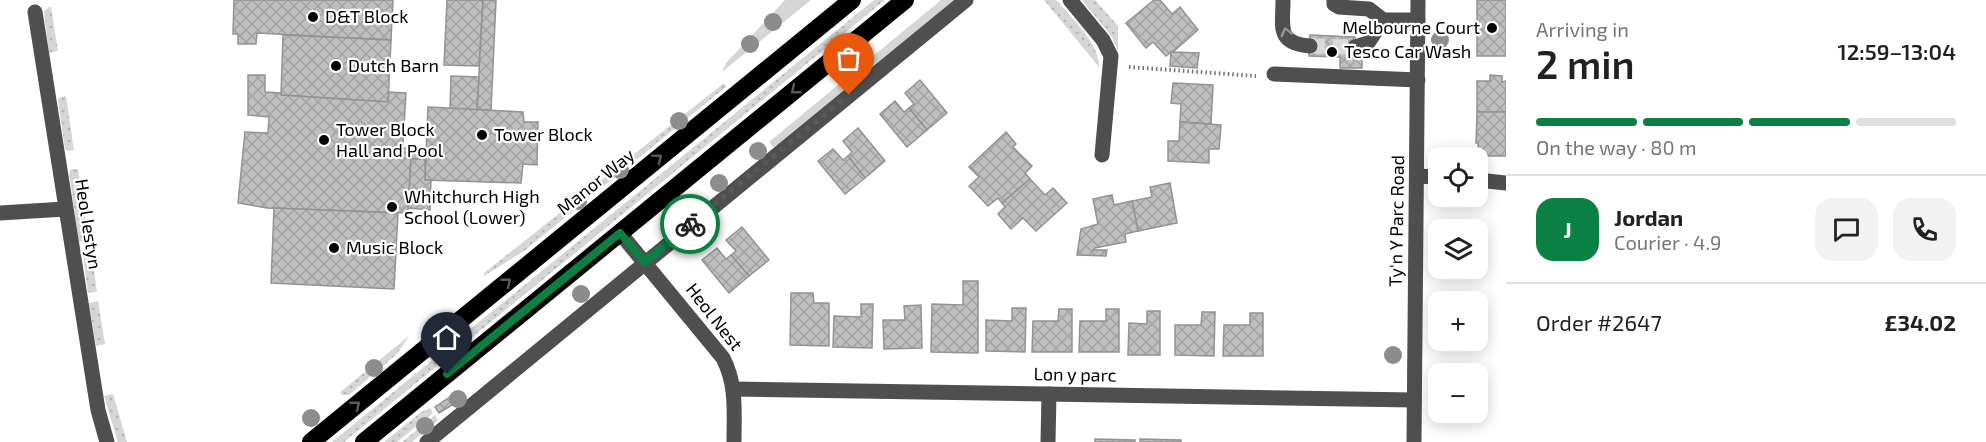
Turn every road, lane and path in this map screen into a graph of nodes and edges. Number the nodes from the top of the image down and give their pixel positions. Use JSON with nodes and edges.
{"nodes":[{"id":1,"x":852,"y":0,"type":"edge"},
{"id":2,"x":905,"y":0,"type":"edge"},
{"id":3,"x":966,"y":0,"type":"edge"},
{"id":4,"x":1070,"y":0,"type":"edge"},
{"id":5,"x":1284,"y":0,"type":"edge"},
{"id":6,"x":1334,"y":0,"type":"edge"},
{"id":7,"x":1418,"y":0,"type":"edge"},
{"id":8,"x":34,"y":12,"type":"dead end"},
{"id":9,"x":1383,"y":20,"type":"junction"},
{"id":10,"x":1418,"y":20,"type":"junction"},
{"id":11,"x":1310,"y":46,"type":"tunnel mouth"},
{"id":12,"x":1355,"y":47,"type":"tunnel mouth"},
{"id":13,"x":1121,"y":67,"type":"dead end"},
{"id":14,"x":1274,"y":74,"type":"joint"},
{"id":15,"x":1418,"y":80,"type":"junction"},
{"id":16,"x":1102,"y":155,"type":"dead end"},
{"id":17,"x":1417,"y":176,"type":"junction"},
{"id":18,"x":1428,"y":177,"type":"edge"},
{"id":19,"x":1488,"y":181,"type":"edge"},
{"id":20,"x":1506,"y":183,"type":"edge"},
{"id":21,"x":65,"y":209,"type":"junction"},
{"id":22,"x":0,"y":213,"type":"edge"},
{"id":23,"x":620,"y":233,"type":"junction"},
{"id":24,"x":645,"y":262,"type":"junction"},
{"id":25,"x":734,"y":389,"type":"junction"},
{"id":26,"x":1049,"y":394,"type":"junction"},
{"id":27,"x":1414,"y":400,"type":"junction"},
{"id":28,"x":107,"y":442,"type":"edge"},
{"id":29,"x":311,"y":442,"type":"edge"},
{"id":30,"x":364,"y":442,"type":"edge"},
{"id":31,"x":427,"y":442,"type":"edge"},
{"id":32,"x":734,"y":442,"type":"edge"},
{"id":33,"x":1048,"y":442,"type":"edge"},
{"id":34,"x":1414,"y":442,"type":"edge"}],
"edges":[{"from":29,"to":1,"type":"highway","name":"Manor Way","one_way":true},
{"from":2,"to":23,"type":"highway","one_way":true},
{"from":3,"to":24,"type":"street"},
{"from":4,"to":16,"type":"street"},
{"from":11,"to":5,"type":"street","one_way":true},
{"from":6,"to":9,"type":"street"},
{"from":7,"to":10,"type":"street","name":"Ty'n Y Parc Road"},
{"from":8,"to":21,"type":"street","name":"Heol Iestyn"},
{"from":9,"to":10,"type":"street"},
{"from":9,"to":12,"type":"street"},
{"from":10,"to":15,"type":"street","name":"Ty'n Y Parc Road"},
{"from":13,"to":14,"type":"path"},
{"from":14,"to":15,"type":"street"},
{"from":15,"to":17,"type":"street","name":"Ty'n Y Parc Road"},
{"from":17,"to":18,"type":"street"},
{"from":17,"to":27,"type":"street","name":"Ty'n Y Parc Road"},
{"from":19,"to":20,"type":"street"},
{"from":21,"to":22,"type":"street"},
{"from":21,"to":28,"type":"street","name":"Heol Iestyn"},
{"from":23,"to":24,"type":"street","name":"Heol Nest"},
{"from":23,"to":30,"type":"highway"},
{"from":24,"to":25,"type":"street","name":"Heol Nest"},
{"from":24,"to":31,"type":"street"},
{"from":25,"to":26,"type":"street","name":"Lon y parc"},
{"from":25,"to":32,"type":"street","name":"Heol Nest"},
{"from":26,"to":27,"type":"street","name":"Lon y parc"},
{"from":26,"to":33,"type":"street"},
{"from":27,"to":34,"type":"street","name":"Ty'n Y Parc Road"}]}
